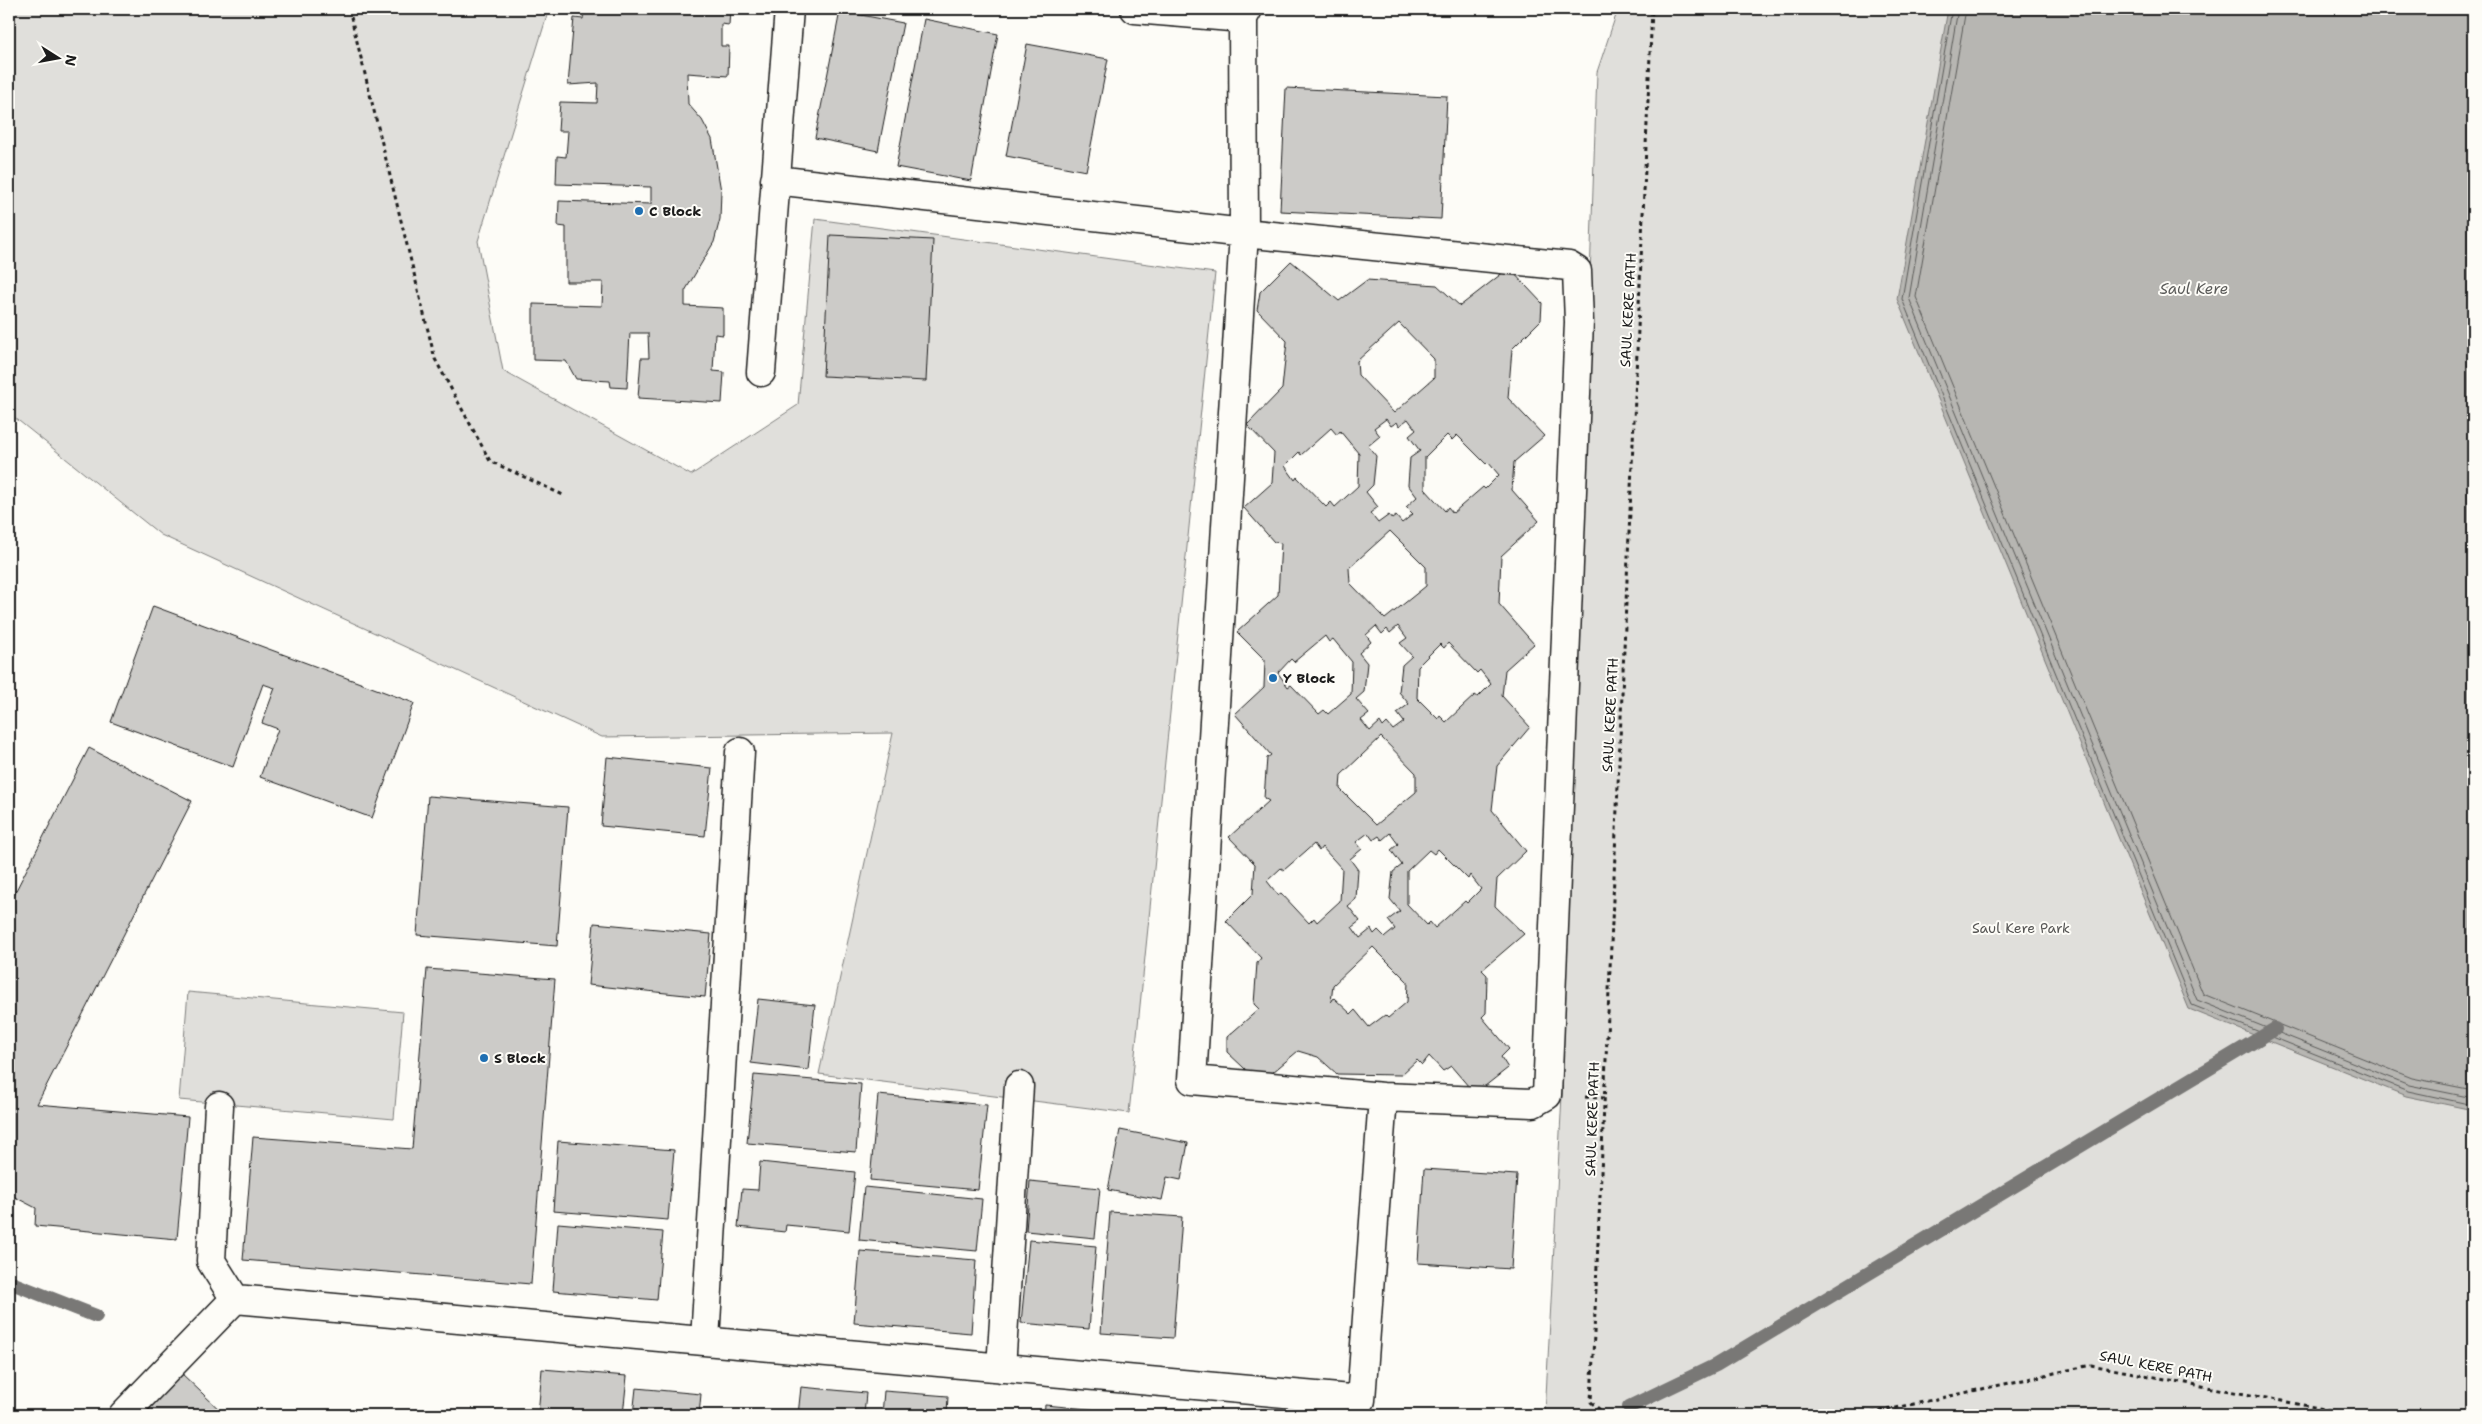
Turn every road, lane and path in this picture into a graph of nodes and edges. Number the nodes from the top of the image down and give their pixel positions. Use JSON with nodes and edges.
{"nodes":[{"id":1,"x":349,"y":9,"type":"edge"},
{"id":2,"x":789,"y":9,"type":"edge"},
{"id":3,"x":1135,"y":9,"type":"edge"},
{"id":4,"x":1652,"y":9,"type":"edge"},
{"id":5,"x":1246,"y":14,"type":"edge"},
{"id":6,"x":775,"y":180,"type":"junction"},
{"id":7,"x":1244,"y":233,"type":"junction"},
{"id":8,"x":761,"y":372,"type":"dead end"},
{"id":9,"x":563,"y":495,"type":"dead end"},
{"id":10,"x":740,"y":752,"type":"dead end"},
{"id":11,"x":1019,"y":1086,"type":"dead end"},
{"id":12,"x":1383,"y":1097,"type":"junction"},
{"id":13,"x":219,"y":1106,"type":"dead end"},
{"id":14,"x":235,"y":1299,"type":"junction"},
{"id":15,"x":705,"y":1340,"type":"junction"},
{"id":16,"x":1002,"y":1368,"type":"junction"},
{"id":17,"x":123,"y":1415,"type":"edge"},
{"id":18,"x":1606,"y":1415,"type":"edge"},
{"id":19,"x":1864,"y":1415,"type":"edge"},
{"id":20,"x":2356,"y":1415,"type":"edge"}],
"edges":[{"from":1,"to":9,"type":"path"},
{"from":2,"to":6,"type":"street"},
{"from":3,"to":5,"type":"street"},
{"from":4,"to":18,"type":"path","name":"SAUL KERE PATH"},
{"from":5,"to":7,"type":"street"},
{"from":6,"to":7,"type":"street"},
{"from":6,"to":8,"type":"street"},
{"from":7,"to":12,"type":"street"},
{"from":7,"to":12,"type":"street"},
{"from":10,"to":15,"type":"street"},
{"from":11,"to":16,"type":"street"},
{"from":12,"to":16,"type":"street"},
{"from":13,"to":14,"type":"street"},
{"from":14,"to":15,"type":"street"},
{"from":14,"to":17,"type":"street"},
{"from":15,"to":16,"type":"street"},
{"from":19,"to":20,"type":"path","name":"SAUL KERE PATH"}]}
